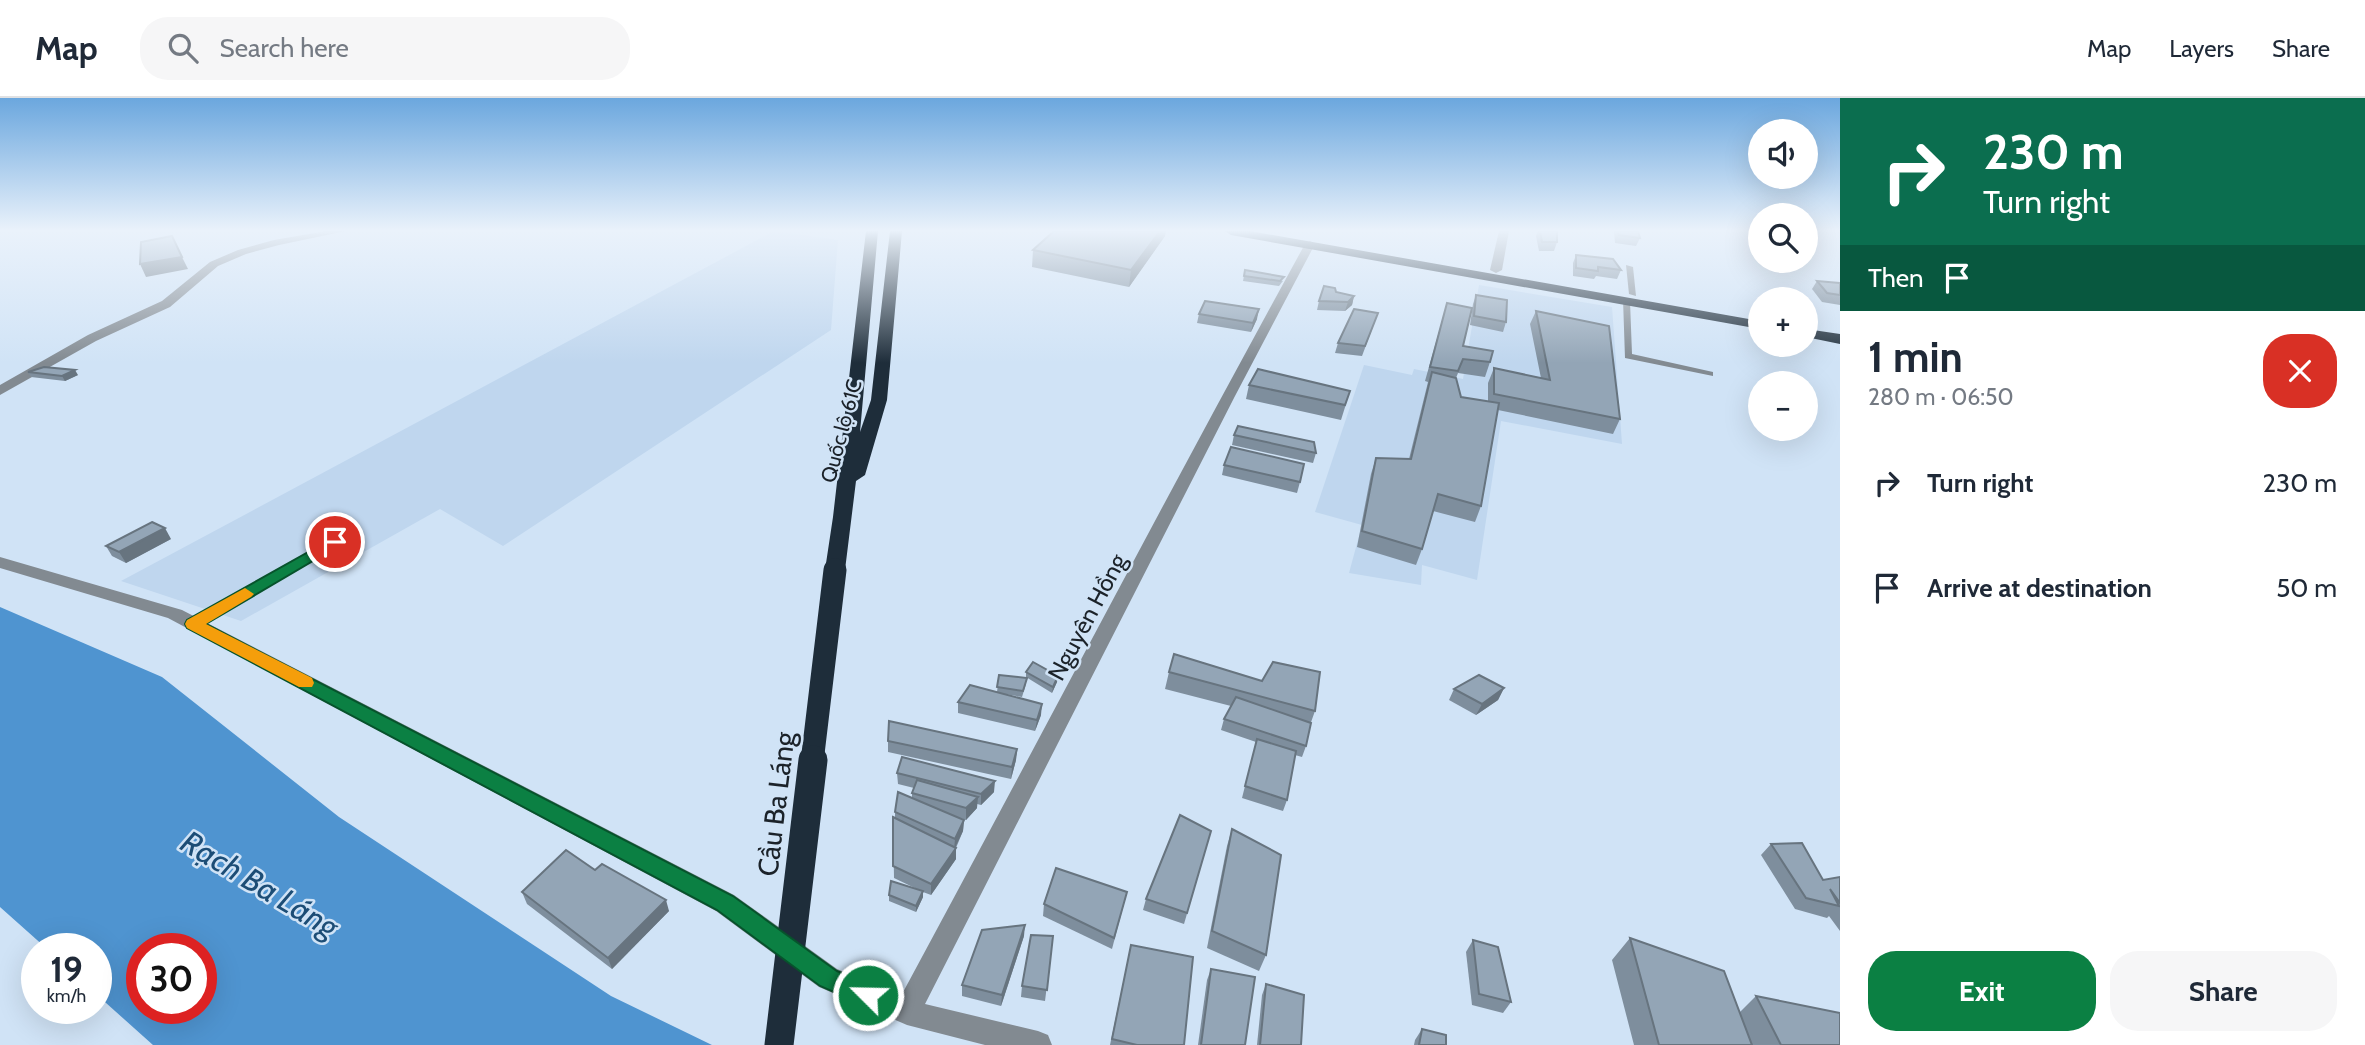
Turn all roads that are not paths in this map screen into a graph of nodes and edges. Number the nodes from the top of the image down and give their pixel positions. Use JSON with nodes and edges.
{"nodes":[{"id":1,"x":201,"y":275,"type":"edge"},
{"id":2,"x":866,"y":275,"type":"edge"},
{"id":3,"x":892,"y":275,"type":"edge"},
{"id":4,"x":1293,"y":275,"type":"edge"},
{"id":5,"x":1498,"y":275,"type":"edge"},
{"id":6,"x":1522,"y":275,"type":"edge"},
{"id":7,"x":1629,"y":275,"type":"edge"},
{"id":8,"x":1630,"y":297,"type":"junction"},
{"id":9,"x":1748,"y":315,"type":"edge"},
{"id":10,"x":1748,"y":322,"type":"edge"},
{"id":11,"x":1818,"y":327,"type":"edge"},
{"id":12,"x":1840,"y":331,"type":"edge"},
{"id":13,"x":1818,"y":335,"type":"edge"},
{"id":14,"x":1840,"y":339,"type":"edge"},
{"id":15,"x":1710,"y":374,"type":"dead end"},
{"id":16,"x":0,"y":391,"type":"edge"},
{"id":17,"x":843,"y":517,"type":"junction"},
{"id":18,"x":335,"y":542,"type":"dead end"},
{"id":19,"x":0,"y":562,"type":"edge"},
{"id":20,"x":835,"y":570,"type":"joint"},
{"id":21,"x":193,"y":624,"type":"junction"},
{"id":22,"x":907,"y":1012,"type":"junction"},
{"id":23,"x":779,"y":1045,"type":"edge"},
{"id":24,"x":1038,"y":1045,"type":"edge"}],
"edges":[{"from":1,"to":16,"type":"street"},
{"from":2,"to":17,"type":"highway","name":"Quốc lộ 61C"},
{"from":3,"to":17,"type":"highway","name":"Quốc lộ 61C"},
{"from":4,"to":22,"type":"street","name":"Nguyên Hồng"},
{"from":5,"to":8,"type":"highway"},
{"from":6,"to":8,"type":"highway"},
{"from":7,"to":8,"type":"lane"},
{"from":8,"to":9,"type":"highway"},
{"from":8,"to":10,"type":"highway"},
{"from":8,"to":15,"type":"lane"},
{"from":11,"to":12,"type":"highway"},
{"from":13,"to":14,"type":"highway"},
{"from":17,"to":20,"type":"highway","name":"Quốc lộ 61C"},
{"from":18,"to":21,"type":"lane"},
{"from":19,"to":21,"type":"street"},
{"from":20,"to":23,"type":"highway","name":"Cầu Ba Láng","bridge":true},
{"from":21,"to":22,"type":"street"},
{"from":22,"to":24,"type":"street"}]}
